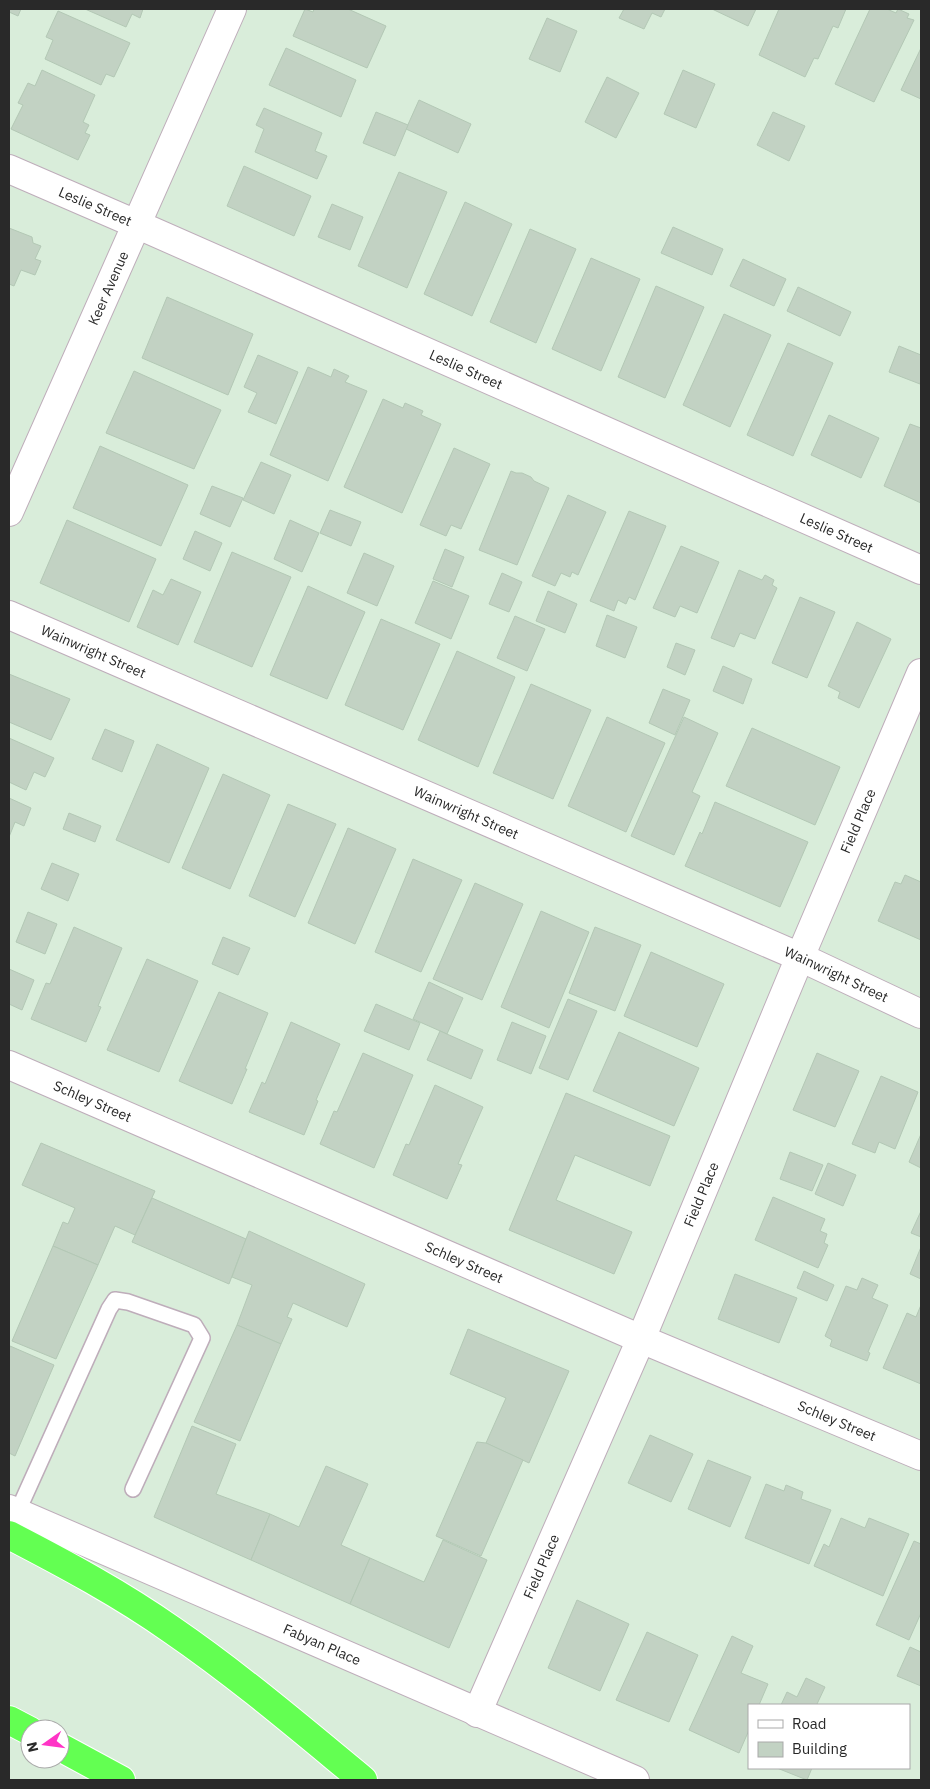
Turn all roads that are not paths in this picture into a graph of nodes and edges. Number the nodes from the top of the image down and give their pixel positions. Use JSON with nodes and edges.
{"nodes":[{"id":1,"x":232,"y":9,"type":"edge"},
{"id":2,"x":9,"y":169,"type":"edge"},
{"id":3,"x":136,"y":224,"type":"junction"},
{"id":4,"x":9,"y":512,"type":"edge"},
{"id":5,"x":921,"y":570,"type":"edge"},
{"id":6,"x":9,"y":615,"type":"edge"},
{"id":7,"x":921,"y":673,"type":"edge"},
{"id":8,"x":800,"y":957,"type":"junction"},
{"id":9,"x":921,"y":1014,"type":"edge"},
{"id":10,"x":9,"y":1065,"type":"edge"},
{"id":11,"x":641,"y":1339,"type":"junction"},
{"id":12,"x":921,"y":1456,"type":"edge"},
{"id":13,"x":133,"y":1489,"type":"dead end"},
{"id":14,"x":11,"y":1519,"type":"edge"},
{"id":15,"x":477,"y":1713,"type":"junction"},
{"id":16,"x":70,"y":1752,"type":"edge"},
{"id":17,"x":121,"y":1780,"type":"edge"},
{"id":18,"x":363,"y":1780,"type":"edge"},
{"id":19,"x":635,"y":1780,"type":"edge"}],
"edges":[{"from":1,"to":3,"type":"street","name":"Keer Avenue"},
{"from":2,"to":3,"type":"street","name":"Leslie Street"},
{"from":3,"to":4,"type":"street","name":"Keer Avenue"},
{"from":3,"to":5,"type":"street","name":"Leslie Street"},
{"from":6,"to":8,"type":"street","name":"Wainwright Street"},
{"from":7,"to":8,"type":"street","name":"Field Place"},
{"from":8,"to":9,"type":"street","name":"Wainwright Street"},
{"from":8,"to":11,"type":"street","name":"Field Place"},
{"from":10,"to":11,"type":"street","name":"Schley Street"},
{"from":11,"to":12,"type":"street","name":"Schley Street"},
{"from":11,"to":15,"type":"street","name":"Field Place"},
{"from":13,"to":14,"type":"lane"},
{"from":14,"to":15,"type":"street","name":"Fabyan Place"},
{"from":14,"to":18,"type":"highway"},
{"from":15,"to":19,"type":"street","name":"Fabyan Place"},
{"from":16,"to":17,"type":"highway"}]}
